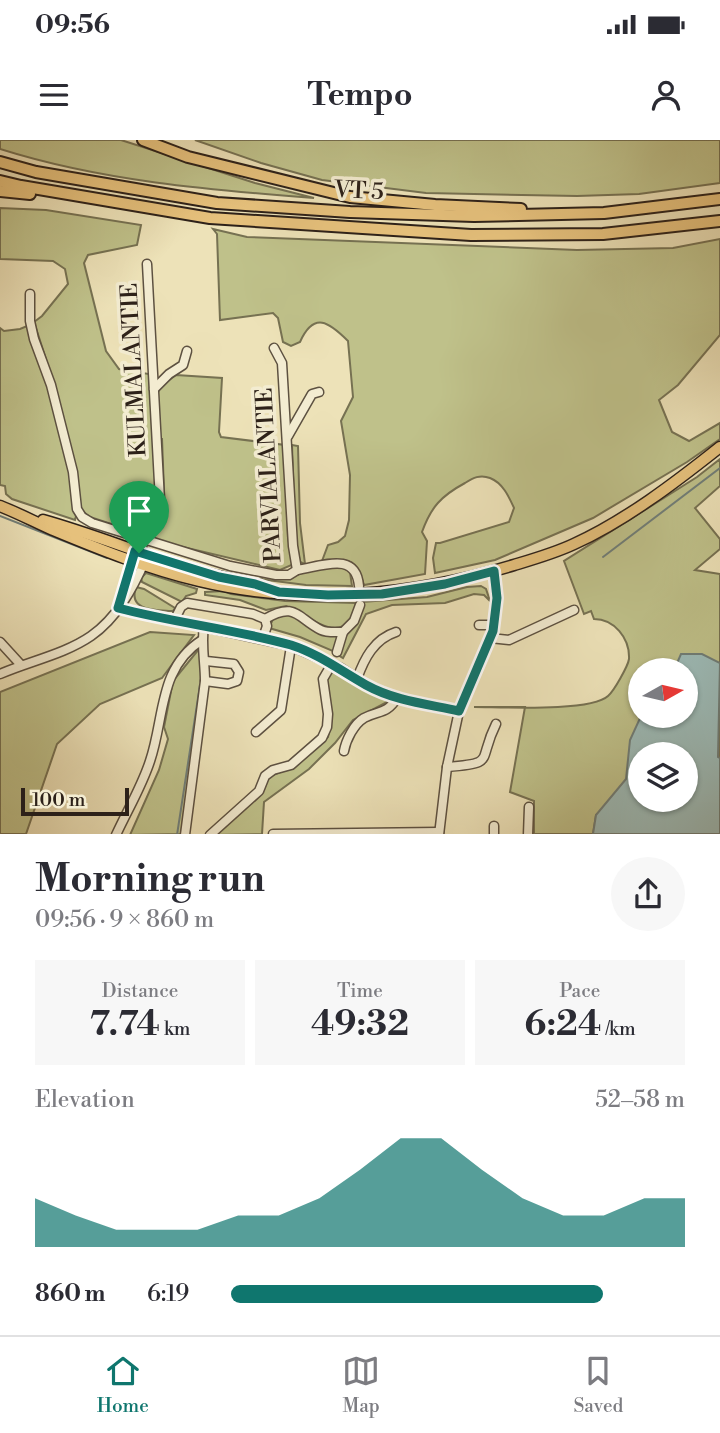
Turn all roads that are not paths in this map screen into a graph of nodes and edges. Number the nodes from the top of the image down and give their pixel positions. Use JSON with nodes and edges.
{"nodes":[{"id":1,"x":144,"y":140,"type":"edge"},
{"id":2,"x":0,"y":162,"type":"edge"},
{"id":3,"x":0,"y":181,"type":"edge"},
{"id":4,"x":0,"y":191,"type":"edge"},
{"id":5,"x":720,"y":199,"type":"edge"},
{"id":6,"x":639,"y":209,"type":"junction"},
{"id":7,"x":210,"y":218,"type":"junction"},
{"id":8,"x":720,"y":221,"type":"edge"},
{"id":9,"x":147,"y":264,"type":"dead end"},
{"id":10,"x":30,"y":294,"type":"dead end"},
{"id":11,"x":274,"y":348,"type":"dead end"},
{"id":12,"x":187,"y":351,"type":"dead end"},
{"id":13,"x":154,"y":389,"type":"junction"},
{"id":14,"x":319,"y":392,"type":"dead end"},
{"id":15,"x":288,"y":436,"type":"junction"},
{"id":16,"x":720,"y":447,"type":"edge"},
{"id":17,"x":0,"y":506,"type":"edge"},
{"id":18,"x":143,"y":541,"type":"junction"},
{"id":19,"x":139,"y":557,"type":"junction"},
{"id":20,"x":298,"y":570,"type":"junction"},
{"id":21,"x":494,"y":571,"type":"junction"},
{"id":22,"x":359,"y":586,"type":"dead end"},
{"id":23,"x":360,"y":605,"type":"dead end"},
{"id":24,"x":118,"y":608,"type":"junction"},
{"id":25,"x":574,"y":610,"type":"dead end"},
{"id":26,"x":265,"y":619,"type":"junction"},
{"id":27,"x":174,"y":621,"type":"junction"},
{"id":28,"x":479,"y":625,"type":"dead end"},
{"id":29,"x":494,"y":625,"type":"junction"},
{"id":30,"x":204,"y":626,"type":"junction"},
{"id":31,"x":343,"y":632,"type":"junction"},
{"id":32,"x":396,"y":632,"type":"dead end"},
{"id":33,"x":263,"y":638,"type":"junction"},
{"id":34,"x":491,"y":638,"type":"junction"},
{"id":35,"x":202,"y":640,"type":"junction"},
{"id":36,"x":0,"y":642,"type":"edge"},
{"id":37,"x":291,"y":646,"type":"junction"},
{"id":38,"x":337,"y":652,"type":"dead end"},
{"id":39,"x":205,"y":661,"type":"junction"},
{"id":40,"x":21,"y":665,"type":"junction"},
{"id":41,"x":330,"y":667,"type":"dead end"},
{"id":42,"x":0,"y":674,"type":"edge"},
{"id":43,"x":357,"y":679,"type":"junction"},
{"id":44,"x":205,"y":681,"type":"junction"},
{"id":45,"x":397,"y":698,"type":"junction"},
{"id":46,"x":459,"y":711,"type":"junction"},
{"id":47,"x":496,"y":724,"type":"dead end"},
{"id":48,"x":256,"y":732,"type":"dead end"},
{"id":49,"x":344,"y":751,"type":"dead end"},
{"id":50,"x":447,"y":767,"type":"junction"},
{"id":51,"x":529,"y":807,"type":"dead end"},
{"id":52,"x":439,"y":833,"type":"edge"},
{"id":53,"x":116,"y":834,"type":"edge"},
{"id":54,"x":185,"y":834,"type":"edge"},
{"id":55,"x":211,"y":834,"type":"edge"},
{"id":56,"x":273,"y":834,"type":"edge"},
{"id":57,"x":528,"y":834,"type":"edge"}],
"edges":[{"from":1,"to":6,"type":"highway"},
{"from":2,"to":6,"type":"highway","name":"VT 5"},
{"from":3,"to":7,"type":"highway","name":"VT 5"},
{"from":4,"to":7,"type":"highway"},
{"from":5,"to":6,"type":"highway","name":"VT 5"},
{"from":7,"to":8,"type":"highway","name":"VT 5"},
{"from":9,"to":13,"type":"street","name":"KULMALANTIE"},
{"from":10,"to":18,"type":"street","name":"PARVIALANTIE"},
{"from":11,"to":15,"type":"street","name":"PARVIALANTIE"},
{"from":12,"to":13,"type":"street"},
{"from":13,"to":18,"type":"street","name":"KULMALANTIE"},
{"from":14,"to":15,"type":"street"},
{"from":15,"to":20,"type":"street","name":"PARVIALANTIE"},
{"from":16,"to":21,"type":"main road"},
{"from":17,"to":19,"type":"main road"},
{"from":18,"to":19,"type":"street","name":"KULMALANTIE"},
{"from":18,"to":20,"type":"street","name":"PARVIALANTIE"},
{"from":19,"to":21,"type":"main road"},
{"from":19,"to":24,"type":"street","name":"KULMALANTIE"},
{"from":20,"to":22,"type":"street"},
{"from":21,"to":29,"type":"street"},
{"from":23,"to":31,"type":"street"},
{"from":24,"to":27,"type":"street"},
{"from":24,"to":40,"type":"street"},
{"from":25,"to":34,"type":"street"},
{"from":26,"to":27,"type":"street"},
{"from":26,"to":31,"type":"street"},
{"from":26,"to":33,"type":"street"},
{"from":27,"to":30,"type":"street"},
{"from":28,"to":29,"type":"street"},
{"from":29,"to":34,"type":"street"},
{"from":30,"to":33,"type":"street"},
{"from":30,"to":35,"type":"street"},
{"from":31,"to":38,"type":"street"},
{"from":32,"to":43,"type":"street"},
{"from":33,"to":37,"type":"street"},
{"from":34,"to":46,"type":"street"},
{"from":35,"to":39,"type":"street"},
{"from":35,"to":53,"type":"street"},
{"from":36,"to":40,"type":"street"},
{"from":37,"to":43,"type":"street"},
{"from":37,"to":48,"type":"street"},
{"from":39,"to":44,"type":"street"},
{"from":39,"to":44,"type":"street"},
{"from":40,"to":42,"type":"street"},
{"from":41,"to":55,"type":"street"},
{"from":43,"to":45,"type":"street"},
{"from":44,"to":54,"type":"street"},
{"from":45,"to":46,"type":"street"},
{"from":45,"to":49,"type":"street"},
{"from":46,"to":50,"type":"street"},
{"from":47,"to":50,"type":"street"},
{"from":50,"to":52,"type":"street"},
{"from":51,"to":57,"type":"street"},
{"from":52,"to":56,"type":"street"}]}
